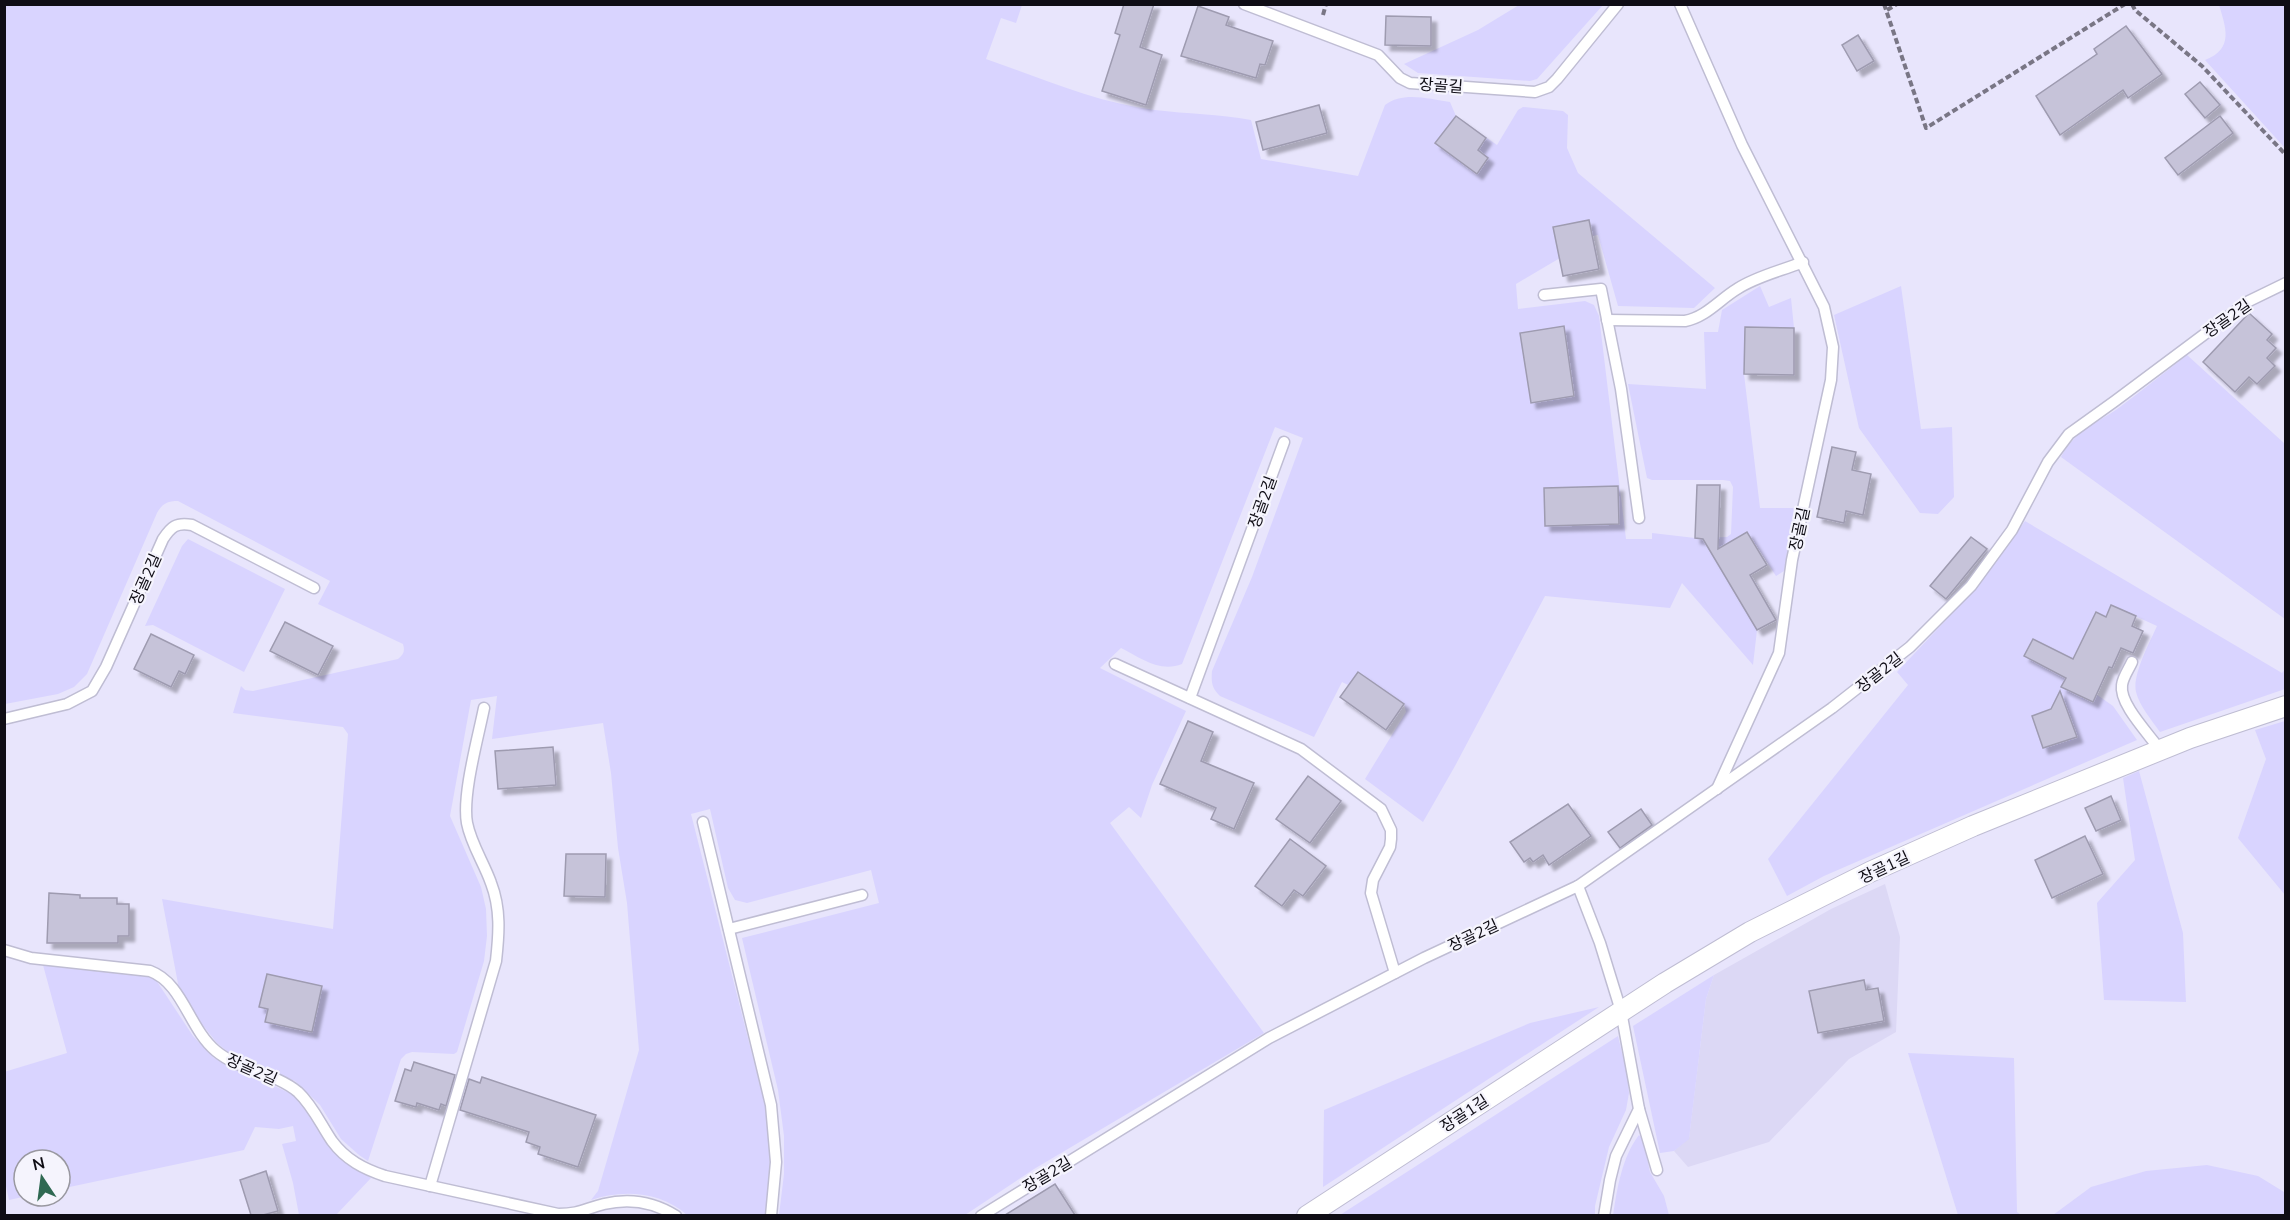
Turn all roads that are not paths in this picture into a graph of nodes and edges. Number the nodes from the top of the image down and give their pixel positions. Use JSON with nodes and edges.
{"nodes":[{"id":1,"x":1244,"y":4,"type":"edge"},
{"id":2,"x":1618,"y":4,"type":"edge"},
{"id":3,"x":1680,"y":4,"type":"edge"},
{"id":4,"x":1803,"y":262,"type":"junction"},
{"id":5,"x":2286,"y":283,"type":"edge"},
{"id":6,"x":1544,"y":296,"type":"dead end"},
{"id":7,"x":1607,"y":320,"type":"junction"},
{"id":8,"x":1284,"y":442,"type":"dead end"},
{"id":9,"x":1639,"y":518,"type":"dead end"},
{"id":10,"x":314,"y":588,"type":"dead end"},
{"id":11,"x":2132,"y":663,"type":"dead end"},
{"id":12,"x":1115,"y":664,"type":"dead end"},
{"id":13,"x":1190,"y":698,"type":"junction"},
{"id":14,"x":2286,"y":706,"type":"edge"},
{"id":15,"x":484,"y":708,"type":"dead end"},
{"id":16,"x":4,"y":719,"type":"edge"},
{"id":17,"x":2160,"y":750,"type":"junction"},
{"id":18,"x":1717,"y":790,"type":"junction"},
{"id":19,"x":703,"y":822,"type":"dead end"},
{"id":20,"x":1578,"y":886,"type":"junction"},
{"id":21,"x":862,"y":895,"type":"dead end"},
{"id":22,"x":729,"y":929,"type":"junction"},
{"id":23,"x":4,"y":950,"type":"edge"},
{"id":24,"x":1395,"y":973,"type":"junction"},
{"id":25,"x":1622,"y":1011,"type":"junction"},
{"id":26,"x":1639,"y":1109,"type":"junction"},
{"id":27,"x":1657,"y":1170,"type":"dead end"},
{"id":28,"x":430,"y":1186,"type":"junction"},
{"id":29,"x":676,"y":1215,"type":"edge"},
{"id":30,"x":771,"y":1215,"type":"edge"},
{"id":31,"x":981,"y":1215,"type":"edge"},
{"id":32,"x":1307,"y":1215,"type":"edge"},
{"id":33,"x":1604,"y":1215,"type":"edge"}],
"edges":[{"from":1,"to":2,"type":"lane","name":"장골길"},
{"from":3,"to":4,"type":"lane","name":"장골길"},
{"from":4,"to":7,"type":"lane"},
{"from":4,"to":18,"type":"lane","name":"장골길"},
{"from":5,"to":18,"type":"lane","name":"장골2길"},
{"from":6,"to":7,"type":"lane"},
{"from":7,"to":9,"type":"lane"},
{"from":8,"to":13,"type":"lane","name":"장골2길"},
{"from":10,"to":16,"type":"lane","name":"장골2길"},
{"from":11,"to":17,"type":"lane"},
{"from":12,"to":13,"type":"lane"},
{"from":13,"to":24,"type":"lane"},
{"from":14,"to":17,"type":"street","name":"장골1길"},
{"from":15,"to":28,"type":"lane"},
{"from":17,"to":25,"type":"street","name":"장골1길"},
{"from":18,"to":20,"type":"lane","name":"장골2길"},
{"from":19,"to":22,"type":"lane"},
{"from":20,"to":24,"type":"lane","name":"장골2길"},
{"from":20,"to":25,"type":"lane"},
{"from":21,"to":22,"type":"lane"},
{"from":22,"to":30,"type":"lane"},
{"from":23,"to":28,"type":"lane","name":"장골2길"},
{"from":24,"to":31,"type":"lane","name":"장골2길"},
{"from":25,"to":26,"type":"lane"},
{"from":25,"to":32,"type":"street","name":"장골1길"},
{"from":26,"to":27,"type":"lane"},
{"from":26,"to":33,"type":"lane"},
{"from":28,"to":29,"type":"lane","name":"장골2길"}]}
